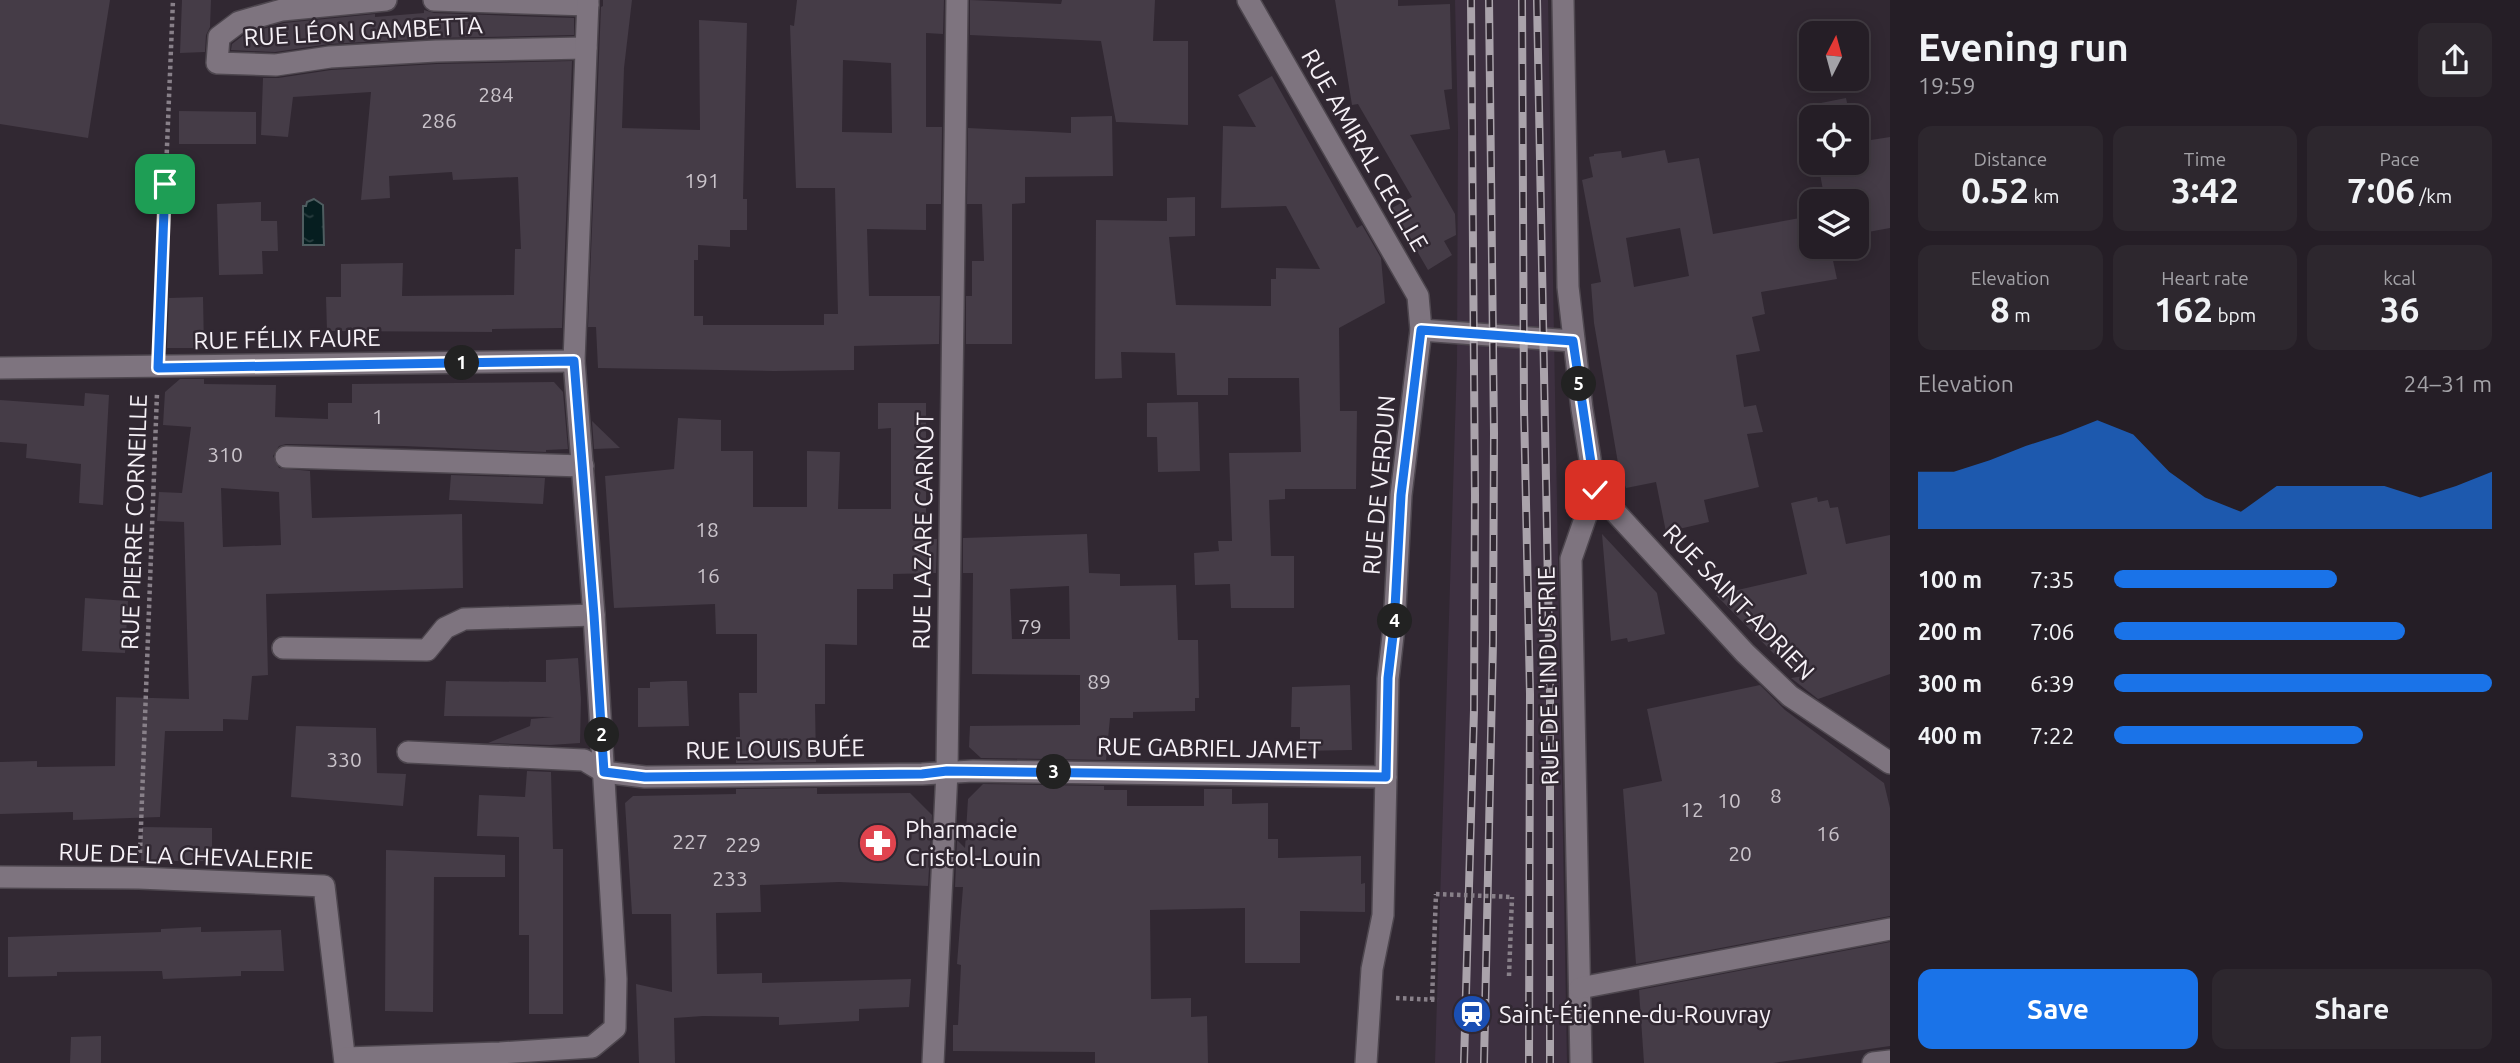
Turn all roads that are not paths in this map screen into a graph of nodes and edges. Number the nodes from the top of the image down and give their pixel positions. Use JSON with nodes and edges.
{"nodes":[{"id":1,"x":386,"y":0,"type":"edge"},
{"id":2,"x":433,"y":0,"type":"edge"},
{"id":3,"x":957,"y":0,"type":"edge"},
{"id":4,"x":1248,"y":0,"type":"edge"},
{"id":5,"x":1563,"y":0,"type":"edge"},
{"id":6,"x":588,"y":2,"type":"edge"},
{"id":7,"x":586,"y":48,"type":"junction"},
{"id":8,"x":1421,"y":330,"type":"junction"},
{"id":9,"x":1573,"y":341,"type":"junction"},
{"id":10,"x":574,"y":361,"type":"junction"},
{"id":11,"x":0,"y":368,"type":"edge"},
{"id":12,"x":286,"y":457,"type":"dead end"},
{"id":13,"x":583,"y":466,"type":"junction"},
{"id":14,"x":1595,"y":490,"type":"junction"},
{"id":15,"x":594,"y":615,"type":"junction"},
{"id":16,"x":283,"y":648,"type":"dead end"},
{"id":17,"x":408,"y":752,"type":"dead end"},
{"id":18,"x":1890,"y":763,"type":"edge"},
{"id":19,"x":947,"y":771,"type":"junction"},
{"id":20,"x":604,"y":772,"type":"junction"},
{"id":21,"x":1386,"y":777,"type":"junction"},
{"id":22,"x":0,"y":877,"type":"edge"},
{"id":23,"x":1890,"y":929,"type":"edge"},
{"id":24,"x":1580,"y":988,"type":"junction"},
{"id":25,"x":560,"y":1056,"type":"edge"},
{"id":26,"x":345,"y":1060,"type":"edge"},
{"id":27,"x":1890,"y":1061,"type":"edge"},
{"id":28,"x":933,"y":1063,"type":"edge"},
{"id":29,"x":1366,"y":1063,"type":"edge"},
{"id":30,"x":1581,"y":1063,"type":"edge"},
{"id":31,"x":1874,"y":1063,"type":"edge"}],
"edges":[{"from":1,"to":7,"type":"street","name":"RUE LÉON GAMBETTA"},
{"from":2,"to":6,"type":"street","name":"RUE LÉON GAMBETTA"},
{"from":3,"to":19,"type":"street","name":"RUE LAZARE CARNOT"},
{"from":4,"to":8,"type":"street","name":"RUE AMIRAL CECILLE"},
{"from":5,"to":9,"type":"street","name":"RUE DE L'INDUSTRIE"},
{"from":6,"to":7,"type":"street","name":"RUE LÉON GAMBETTA"},
{"from":7,"to":10,"type":"street","name":"RUE LÉON GAMBETTA"},
{"from":8,"to":9,"type":"street"},
{"from":8,"to":21,"type":"street","name":"RUE DE VERDUN"},
{"from":9,"to":14,"type":"street","name":"RUE DE L'INDUSTRIE"},
{"from":10,"to":11,"type":"street","name":"RUE FÉLIX FAURE"},
{"from":10,"to":13,"type":"street","name":"RUE LÉON GAMBETTA"},
{"from":12,"to":13,"type":"street"},
{"from":13,"to":15,"type":"street","name":"RUE LÉON GAMBETTA"},
{"from":14,"to":18,"type":"street","name":"RUE SAINT-ADRIEN"},
{"from":14,"to":24,"type":"street","name":"RUE DE L'INDUSTRIE"},
{"from":15,"to":16,"type":"street"},
{"from":15,"to":20,"type":"street","name":"RUE LÉON GAMBETTA"},
{"from":17,"to":20,"type":"street"},
{"from":19,"to":20,"type":"street","name":"RUE LOUIS BUÉE"},
{"from":19,"to":21,"type":"street","name":"RUE GABRIEL JAMET"},
{"from":19,"to":28,"type":"street","name":"RUE LAZARE CARNOT"},
{"from":20,"to":25,"type":"street","name":"RUE LÉON GAMBETTA"},
{"from":21,"to":29,"type":"street","name":"RUE DE VERDUN"},
{"from":22,"to":26,"type":"street","name":"RUE DE LA CHEVALERIE"},
{"from":23,"to":24,"type":"street"},
{"from":24,"to":30,"type":"street","name":"RUE DE L'INDUSTRIE"},
{"from":25,"to":26,"type":"street","name":"RUE LÉON GAMBETTA"},
{"from":27,"to":31,"type":"street"}]}
